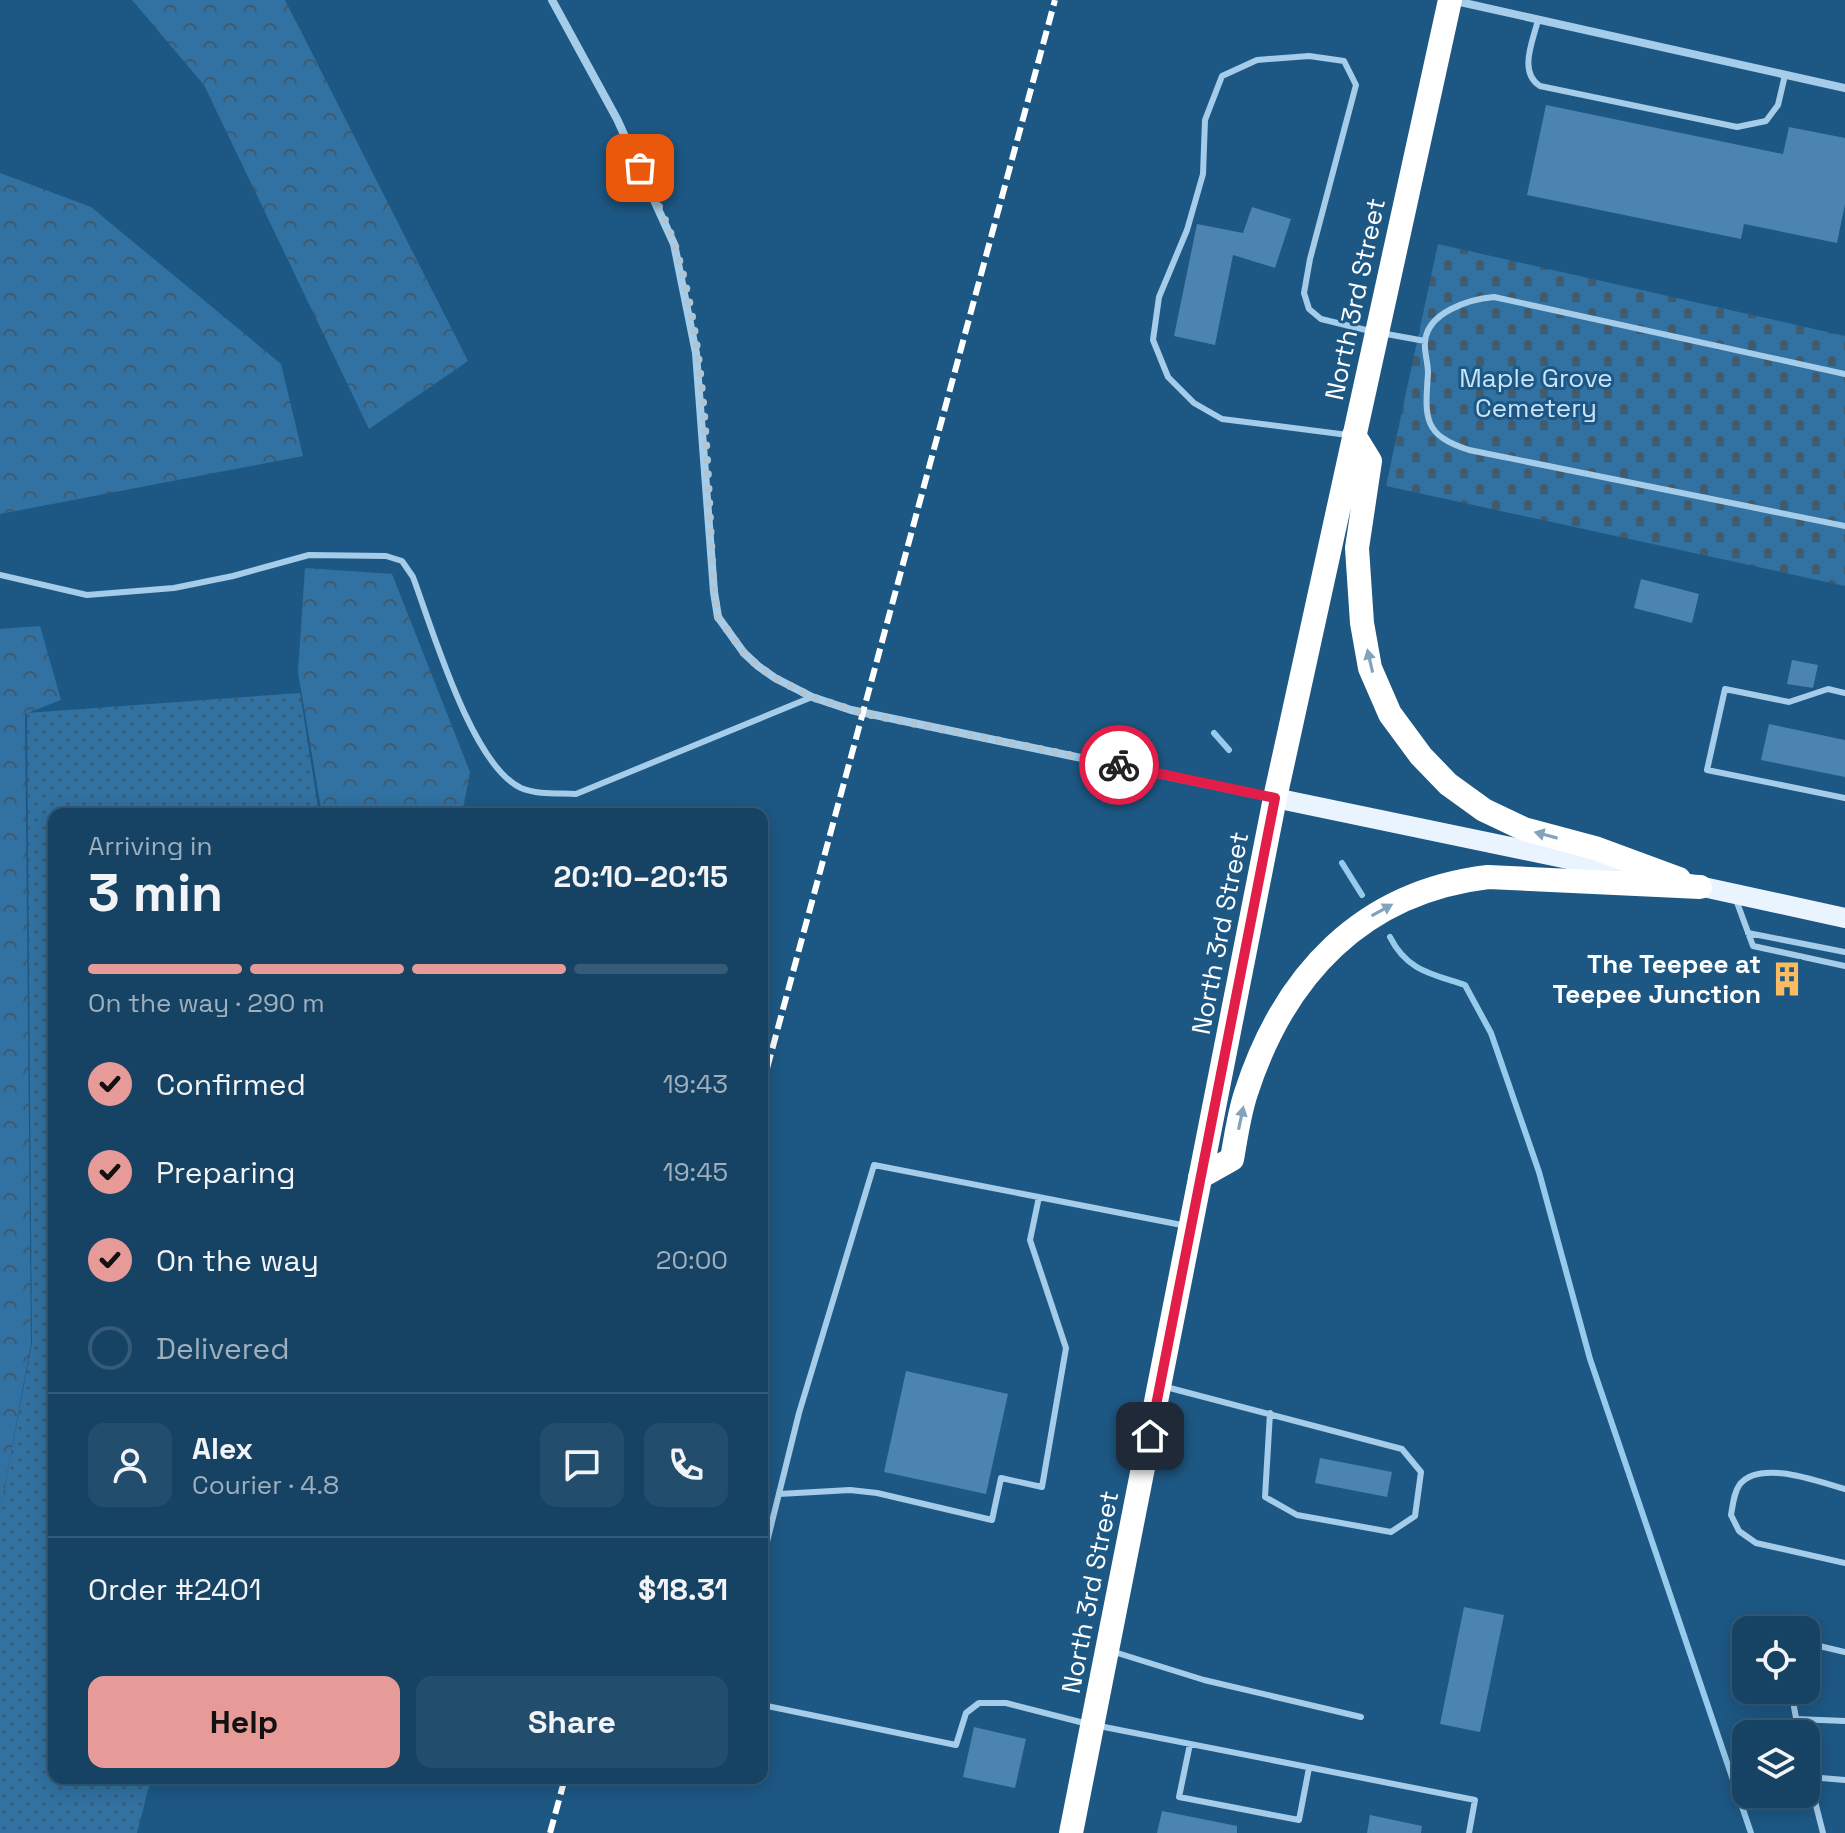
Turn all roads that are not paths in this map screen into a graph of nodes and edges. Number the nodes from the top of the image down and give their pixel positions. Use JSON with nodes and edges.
{"nodes":[{"id":1,"x":552,"y":0,"type":"edge"},
{"id":2,"x":1450,"y":0,"type":"edge"},
{"id":3,"x":1538,"y":20,"type":"junction"},
{"id":4,"x":1785,"y":75,"type":"junction"},
{"id":5,"x":1845,"y":88,"type":"edge"},
{"id":6,"x":1376,"y":332,"type":"junction"},
{"id":7,"x":1425,"y":341,"type":"junction"},
{"id":8,"x":1845,"y":374,"type":"edge"},
{"id":9,"x":1354,"y":435,"type":"junction"},
{"id":10,"x":1845,"y":526,"type":"edge"},
{"id":11,"x":0,"y":575,"type":"edge"},
{"id":12,"x":1845,"y":693,"type":"edge"},
{"id":13,"x":812,"y":697,"type":"junction"},
{"id":14,"x":1275,"y":798,"type":"junction"},
{"id":15,"x":1845,"y":798,"type":"edge"},
{"id":16,"x":1700,"y":887,"type":"junction"},
{"id":17,"x":1734,"y":894,"type":"junction"},
{"id":18,"x":1845,"y":918,"type":"edge"},
{"id":19,"x":1748,"y":933,"type":"junction"},
{"id":20,"x":1845,"y":952,"type":"edge"},
{"id":21,"x":1845,"y":966,"type":"edge"},
{"id":22,"x":1200,"y":1177,"type":"junction"},
{"id":23,"x":1039,"y":1197,"type":"junction"},
{"id":24,"x":1190,"y":1227,"type":"junction"},
{"id":25,"x":1159,"y":1386,"type":"junction"},
{"id":26,"x":1270,"y":1413,"type":"junction"},
{"id":27,"x":1845,"y":1489,"type":"edge"},
{"id":28,"x":779,"y":1494,"type":"junction"},
{"id":29,"x":768,"y":1538,"type":"edge"},
{"id":30,"x":1845,"y":1563,"type":"edge"},
{"id":31,"x":1820,"y":1646,"type":"edge"},
{"id":32,"x":1108,"y":1650,"type":"junction"},
{"id":33,"x":1845,"y":1652,"type":"edge"},
{"id":34,"x":1795,"y":1704,"type":"edge"},
{"id":35,"x":768,"y":1706,"type":"edge"},
{"id":36,"x":1361,"y":1717,"type":"dead end"},
{"id":37,"x":1796,"y":1719,"type":"joint"},
{"id":38,"x":1845,"y":1721,"type":"edge"},
{"id":39,"x":1092,"y":1725,"type":"junction"},
{"id":40,"x":1190,"y":1744,"type":"junction"},
{"id":41,"x":1309,"y":1768,"type":"junction"},
{"id":42,"x":1820,"y":1778,"type":"edge"},
{"id":43,"x":1845,"y":1780,"type":"edge"},
{"id":44,"x":1817,"y":1808,"type":"edge"},
{"id":45,"x":1824,"y":1832,"type":"edge"},
{"id":46,"x":1071,"y":1833,"type":"edge"},
{"id":47,"x":1469,"y":1833,"type":"edge"}],
"edges":[{"from":1,"to":13,"type":"street"},
{"from":2,"to":3,"type":"street"},
{"from":2,"to":6,"type":"highway","name":"North 3rd Street"},
{"from":3,"to":4,"type":"street"},
{"from":3,"to":4,"type":"lane"},
{"from":4,"to":5,"type":"street"},
{"from":6,"to":7,"type":"lane"},
{"from":6,"to":9,"type":"highway","name":"North 3rd Street"},
{"from":6,"to":9,"type":"lane"},
{"from":7,"to":8,"type":"lane"},
{"from":7,"to":10,"type":"lane"},
{"from":9,"to":14,"type":"highway","name":"North 3rd Street"},
{"from":16,"to":9,"type":"highway","one_way":true},
{"from":11,"to":13,"type":"lane"},
{"from":12,"to":15,"type":"lane"},
{"from":13,"to":14,"type":"street"},
{"from":14,"to":16,"type":"main road"},
{"from":14,"to":22,"type":"highway","name":"North 3rd Street"},
{"from":16,"to":17,"type":"main road"},
{"from":22,"to":16,"type":"highway","one_way":true},
{"from":17,"to":18,"type":"main road"},
{"from":17,"to":19,"type":"lane"},
{"from":19,"to":20,"type":"lane"},
{"from":19,"to":21,"type":"lane"},
{"from":22,"to":24,"type":"highway","name":"North 3rd Street"},
{"from":23,"to":24,"type":"lane"},
{"from":23,"to":28,"type":"lane"},
{"from":23,"to":28,"type":"lane"},
{"from":24,"to":25,"type":"highway","name":"North 3rd Street"},
{"from":25,"to":26,"type":"lane"},
{"from":25,"to":32,"type":"highway","name":"North 3rd Street"},
{"from":26,"to":26,"type":"lane"},
{"from":27,"to":30,"type":"lane"},
{"from":28,"to":29,"type":"lane"},
{"from":31,"to":33,"type":"lane"},
{"from":32,"to":36,"type":"lane"},
{"from":32,"to":39,"type":"highway","name":"North 3rd Street"},
{"from":34,"to":37,"type":"lane"},
{"from":35,"to":39,"type":"lane"},
{"from":37,"to":38,"type":"lane"},
{"from":39,"to":40,"type":"lane"},
{"from":39,"to":46,"type":"highway","name":"North 3rd Street"},
{"from":40,"to":41,"type":"lane"},
{"from":40,"to":41,"type":"lane"},
{"from":41,"to":47,"type":"lane"},
{"from":42,"to":43,"type":"lane"},
{"from":44,"to":45,"type":"lane"}]}
